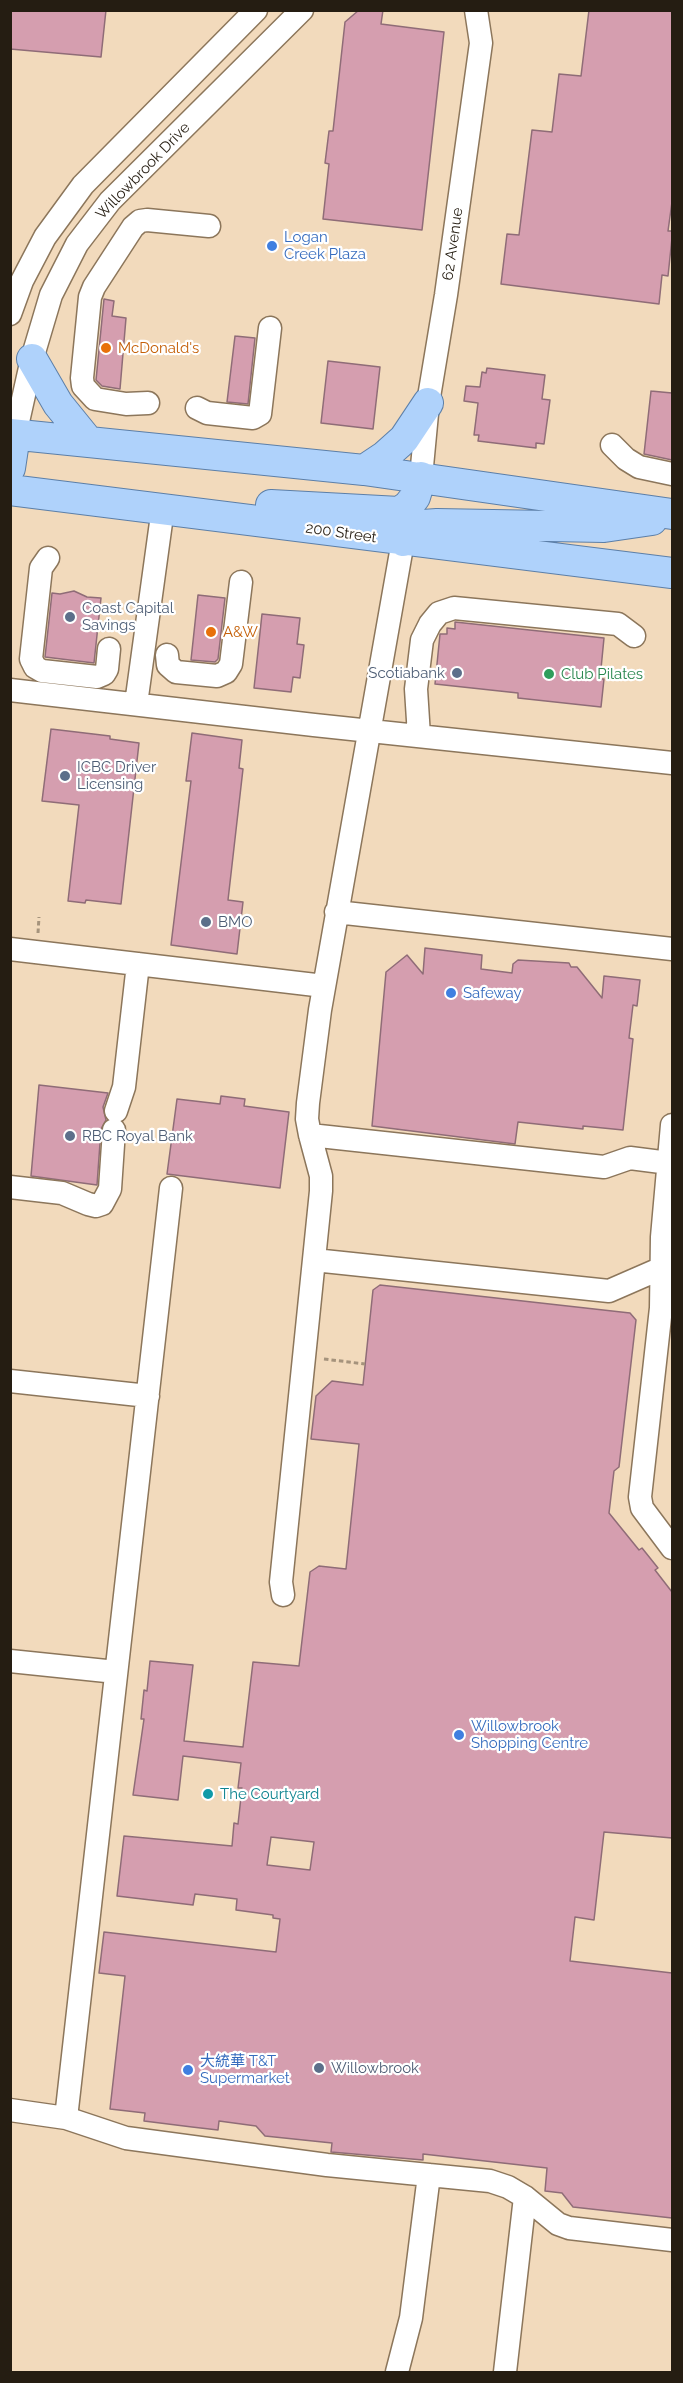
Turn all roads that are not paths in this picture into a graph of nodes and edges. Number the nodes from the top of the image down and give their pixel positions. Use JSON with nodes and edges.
{"nodes":[{"id":1,"x":256,"y":10,"type":"edge"},
{"id":2,"x":302,"y":10,"type":"edge"},
{"id":3,"x":476,"y":10,"type":"edge"},
{"id":4,"x":209,"y":226,"type":"dead end"},
{"id":5,"x":10,"y":314,"type":"edge"},
{"id":6,"x":270,"y":328,"type":"dead end"},
{"id":7,"x":32,"y":359,"type":"junction"},
{"id":8,"x":148,"y":403,"type":"dead end"},
{"id":9,"x":428,"y":404,"type":"junction"},
{"id":10,"x":197,"y":408,"type":"dead end"},
{"id":11,"x":13,"y":434,"type":"edge"},
{"id":12,"x":88,"y":441,"type":"junction"},
{"id":13,"x":612,"y":445,"type":"dead end"},
{"id":14,"x":10,"y":468,"type":"edge"},
{"id":15,"x":364,"y":470,"type":"junction"},
{"id":16,"x":672,"y":474,"type":"edge"},
{"id":17,"x":421,"y":477,"type":"junction"},
{"id":18,"x":10,"y":490,"type":"edge"},
{"id":19,"x":163,"y":508,"type":"junction"},
{"id":20,"x":672,"y":515,"type":"edge"},
{"id":21,"x":403,"y":541,"type":"junction"},
{"id":22,"x":48,"y":558,"type":"dead end"},
{"id":23,"x":672,"y":573,"type":"edge"},
{"id":24,"x":241,"y":582,"type":"dead end"},
{"id":25,"x":634,"y":636,"type":"dead end"},
{"id":26,"x":109,"y":649,"type":"dead end"},
{"id":27,"x":167,"y":655,"type":"dead end"},
{"id":28,"x":10,"y":690,"type":"edge"},
{"id":29,"x":136,"y":704,"type":"junction"},
{"id":30,"x":369,"y":730,"type":"junction"},
{"id":31,"x":419,"y":736,"type":"junction"},
{"id":32,"x":672,"y":763,"type":"edge"},
{"id":33,"x":336,"y":912,"type":"junction"},
{"id":34,"x":10,"y":949,"type":"edge"},
{"id":35,"x":672,"y":949,"type":"edge"},
{"id":36,"x":138,"y":964,"type":"junction"},
{"id":37,"x":324,"y":986,"type":"junction"},
{"id":38,"x":124,"y":1087,"type":"junction"},
{"id":39,"x":672,"y":1125,"type":"edge"},
{"id":40,"x":310,"y":1135,"type":"junction"},
{"id":41,"x":669,"y":1163,"type":"junction"},
{"id":42,"x":113,"y":1165,"type":"junction"},
{"id":43,"x":10,"y":1187,"type":"edge"},
{"id":44,"x":171,"y":1188,"type":"dead end"},
{"id":45,"x":669,"y":1203,"type":"edge"},
{"id":46,"x":314,"y":1260,"type":"junction"},
{"id":47,"x":667,"y":1266,"type":"edge"},
{"id":48,"x":10,"y":1381,"type":"edge"},
{"id":49,"x":148,"y":1396,"type":"junction"},
{"id":50,"x":672,"y":1548,"type":"edge"},
{"id":51,"x":283,"y":1595,"type":"dead end"},
{"id":52,"x":10,"y":1661,"type":"edge"},
{"id":53,"x":116,"y":1672,"type":"junction"},
{"id":54,"x":10,"y":2110,"type":"edge"},
{"id":55,"x":66,"y":2118,"type":"junction"},
{"id":56,"x":429,"y":2175,"type":"junction"},
{"id":57,"x":525,"y":2197,"type":"junction"},
{"id":58,"x":672,"y":2240,"type":"edge"},
{"id":59,"x":397,"y":2373,"type":"edge"},
{"id":60,"x":505,"y":2373,"type":"edge"}],
"edges":[{"from":1,"to":5,"type":"street","name":"Willowbrook Drive"},
{"from":2,"to":7,"type":"street","name":"Willowbrook Drive"},
{"from":3,"to":9,"type":"street","name":"62 Avenue"},
{"from":4,"to":8,"type":"street"},
{"from":6,"to":10,"type":"street"},
{"from":7,"to":11,"type":"street","name":"Willowbrook Drive"},
{"from":7,"to":12,"type":"main road"},
{"from":9,"to":15,"type":"main road"},
{"from":9,"to":17,"type":"street","name":"62 Avenue"},
{"from":11,"to":12,"type":"main road"},
{"from":11,"to":14,"type":"main road","name":"Willowbrook Drive"},
{"from":12,"to":15,"type":"main road"},
{"from":13,"to":16,"type":"street"},
{"from":15,"to":17,"type":"main road"},
{"from":17,"to":19,"type":"main road"},
{"from":17,"to":20,"type":"main road"},
{"from":18,"to":19,"type":"main road","name":"200 Street"},
{"from":19,"to":21,"type":"main road","name":"200 Street"},
{"from":19,"to":29,"type":"street"},
{"from":20,"to":21,"type":"main road"},
{"from":21,"to":23,"type":"main road","name":"200 Street"},
{"from":21,"to":30,"type":"street"},
{"from":22,"to":26,"type":"street"},
{"from":24,"to":27,"type":"street"},
{"from":25,"to":31,"type":"street"},
{"from":28,"to":29,"type":"street"},
{"from":29,"to":30,"type":"street"},
{"from":30,"to":31,"type":"street"},
{"from":30,"to":33,"type":"street"},
{"from":31,"to":32,"type":"street"},
{"from":33,"to":35,"type":"street"},
{"from":33,"to":37,"type":"street"},
{"from":34,"to":36,"type":"street"},
{"from":36,"to":37,"type":"street"},
{"from":36,"to":38,"type":"street"},
{"from":37,"to":40,"type":"street"},
{"from":38,"to":42,"type":"street"},
{"from":38,"to":42,"type":"street"},
{"from":39,"to":41,"type":"street"},
{"from":40,"to":41,"type":"street"},
{"from":40,"to":46,"type":"street"},
{"from":41,"to":45,"type":"street"},
{"from":42,"to":43,"type":"street"},
{"from":44,"to":49,"type":"street"},
{"from":45,"to":47,"type":"street"},
{"from":46,"to":47,"type":"street"},
{"from":46,"to":51,"type":"street"},
{"from":47,"to":50,"type":"street"},
{"from":48,"to":49,"type":"street"},
{"from":49,"to":53,"type":"street"},
{"from":52,"to":53,"type":"street"},
{"from":53,"to":55,"type":"street"},
{"from":54,"to":55,"type":"street"},
{"from":55,"to":56,"type":"street"},
{"from":56,"to":57,"type":"street"},
{"from":56,"to":59,"type":"street"},
{"from":57,"to":58,"type":"street"},
{"from":57,"to":60,"type":"street"}]}
